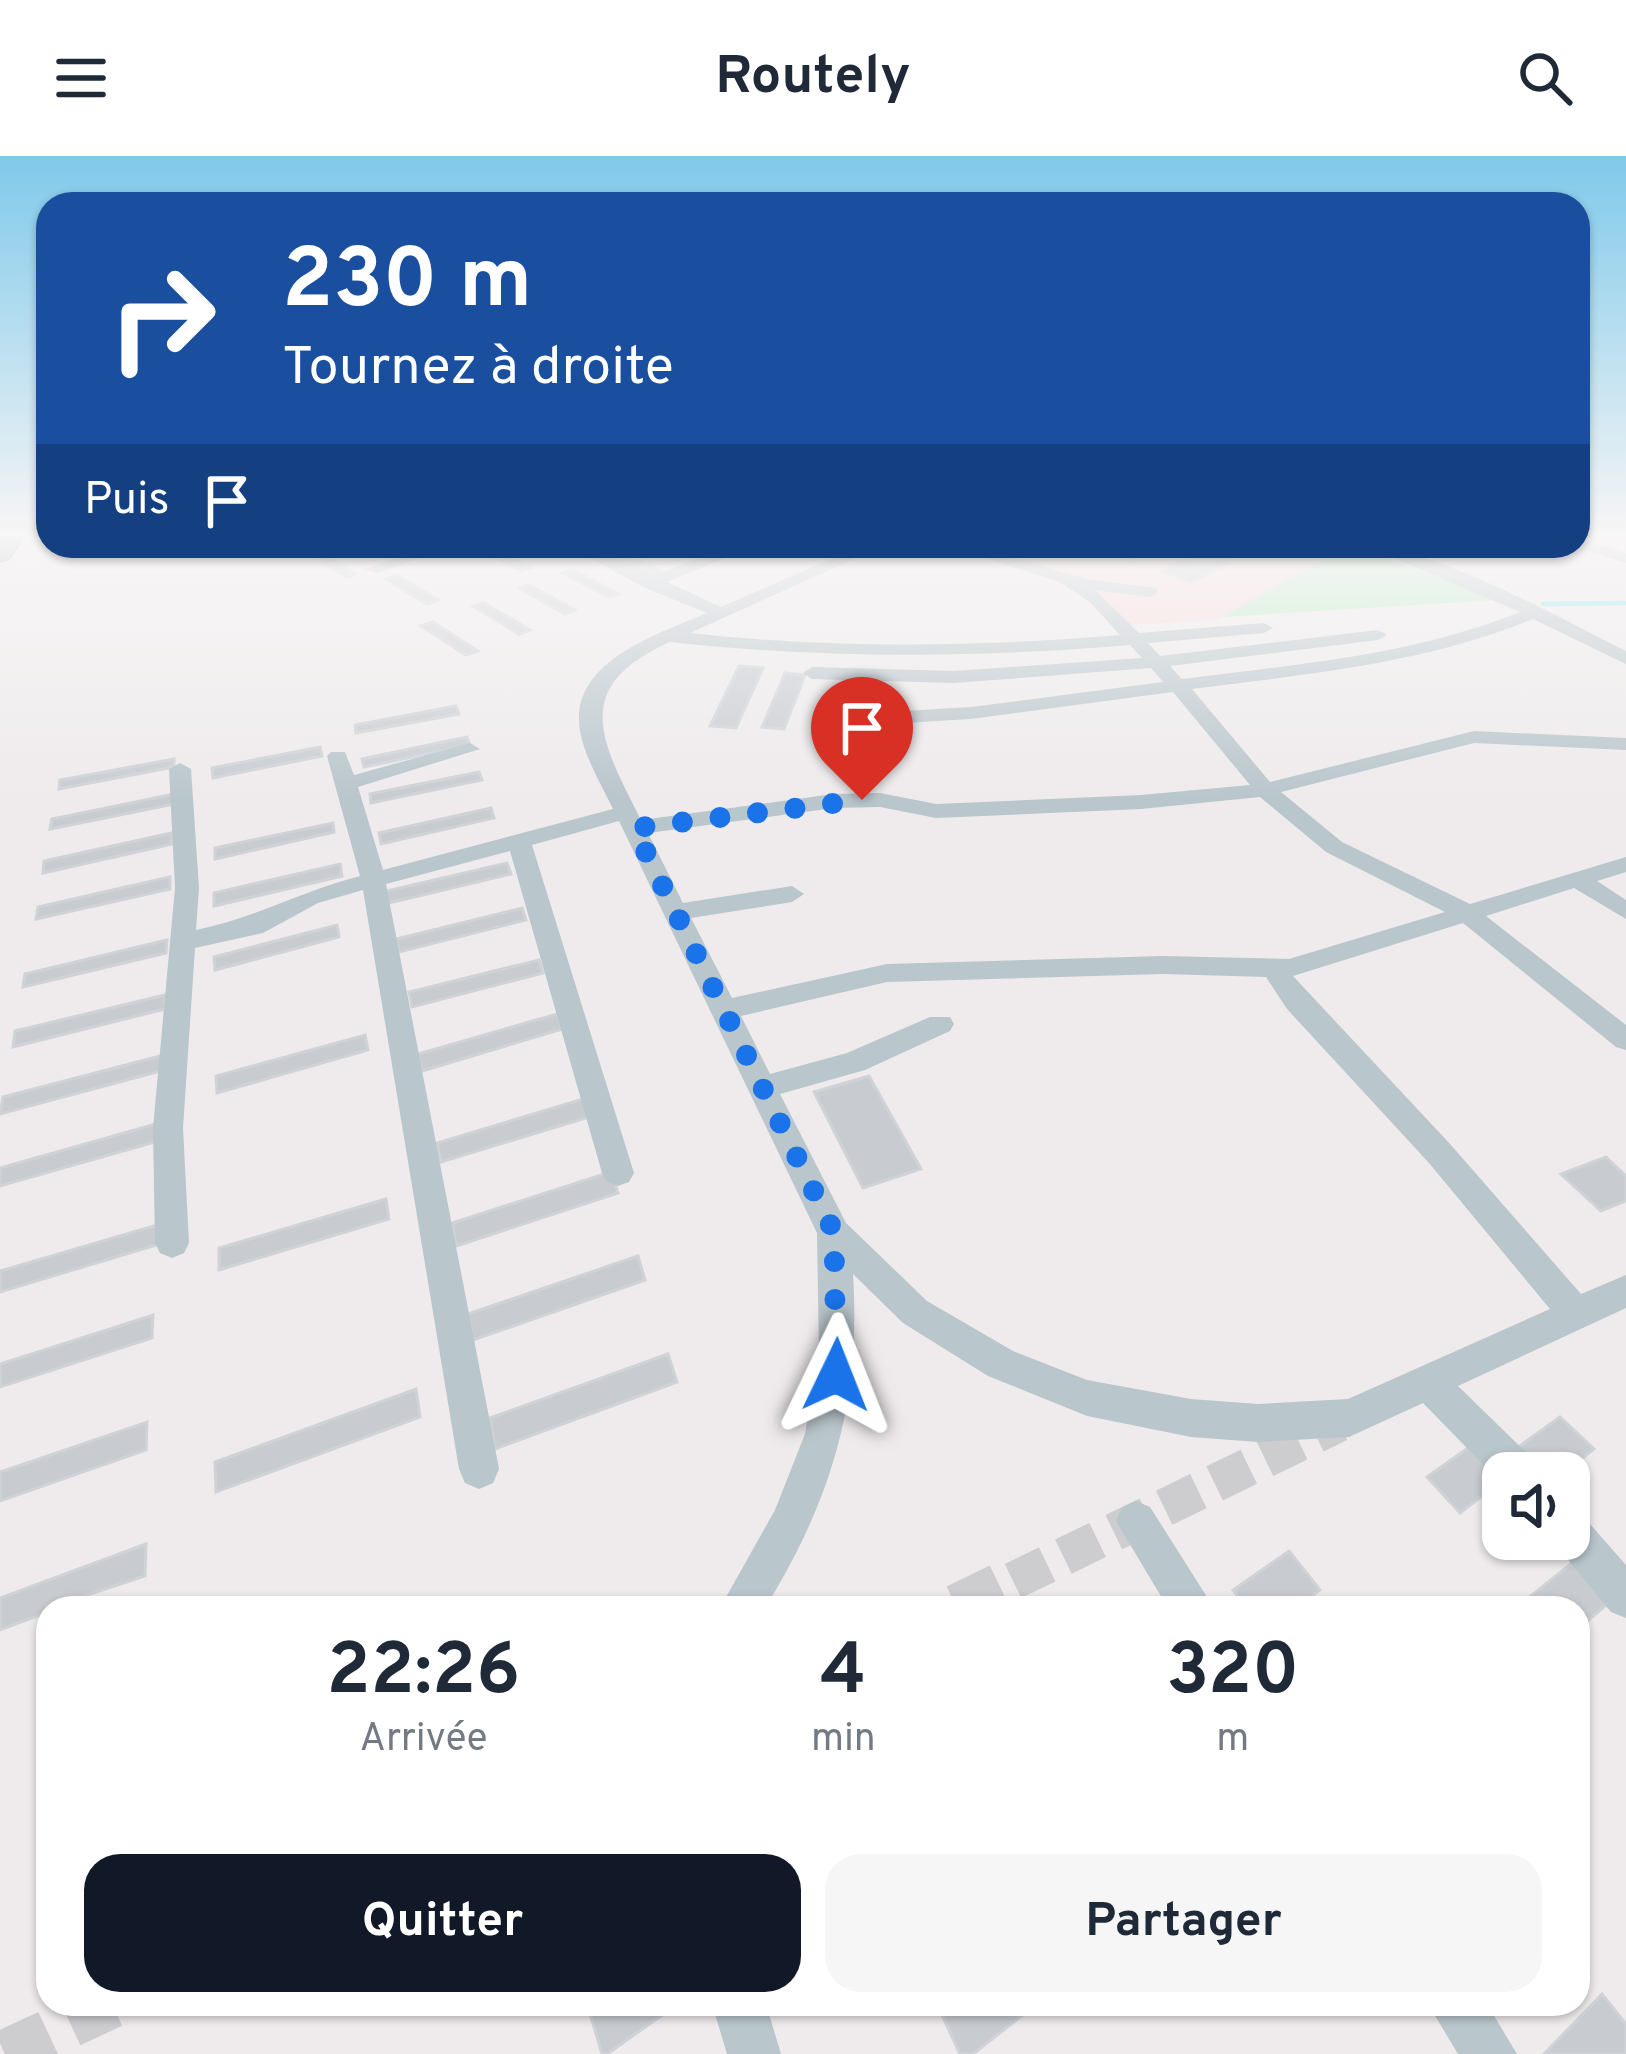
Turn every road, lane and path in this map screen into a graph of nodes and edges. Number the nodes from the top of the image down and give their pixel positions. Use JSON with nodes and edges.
{"nodes":[{"id":1,"x":698,"y":621,"type":"edge"},
{"id":2,"x":1116,"y":621,"type":"edge"},
{"id":3,"x":1513,"y":621,"type":"edge"},
{"id":4,"x":1551,"y":621,"type":"edge"},
{"id":5,"x":1264,"y":628,"type":"dead end"},
{"id":6,"x":664,"y":635,"type":"junction"},
{"id":7,"x":1378,"y":635,"type":"dead end"},
{"id":8,"x":1132,"y":638,"type":"junction"},
{"id":9,"x":1626,"y":658,"type":"edge"},
{"id":10,"x":1153,"y":660,"type":"junction"},
{"id":11,"x":812,"y":673,"type":"dead end"},
{"id":12,"x":1178,"y":687,"type":"junction"},
{"id":13,"x":853,"y":720,"type":"dead end"},
{"id":14,"x":1626,"y":744,"type":"edge"},
{"id":15,"x":470,"y":749,"type":"dead end"},
{"id":16,"x":338,"y":756,"type":"dead end"},
{"id":17,"x":180,"y":770,"type":"dead end"},
{"id":18,"x":346,"y":784,"type":"junction"},
{"id":19,"x":1265,"y":790,"type":"junction"},
{"id":20,"x":629,"y":821,"type":"junction"},
{"id":21,"x":519,"y":840,"type":"junction"},
{"id":22,"x":1626,"y":864,"type":"edge"},
{"id":23,"x":373,"y":878,"type":"junction"},
{"id":24,"x":1575,"y":878,"type":"junction"},
{"id":25,"x":792,"y":894,"type":"dead end"},
{"id":26,"x":1463,"y":911,"type":"junction"},
{"id":27,"x":1626,"y":911,"type":"edge"},
{"id":28,"x":674,"y":912,"type":"junction"},
{"id":29,"x":186,"y":941,"type":"junction"},
{"id":30,"x":1275,"y":970,"type":"junction"},
{"id":31,"x":1626,"y":1005,"type":"edge"},
{"id":32,"x":724,"y":1010,"type":"junction"},
{"id":33,"x":1597,"y":1017,"type":"junction"},
{"id":34,"x":940,"y":1024,"type":"dead end"},
{"id":35,"x":1626,"y":1040,"type":"edge"},
{"id":36,"x":762,"y":1088,"type":"junction"},
{"id":37,"x":618,"y":1173,"type":"dead end"},
{"id":38,"x":834,"y":1232,"type":"junction"},
{"id":39,"x":172,"y":1243,"type":"dead end"},
{"id":40,"x":1626,"y":1291,"type":"edge"},
{"id":41,"x":1576,"y":1315,"type":"junction"},
{"id":42,"x":1428,"y":1382,"type":"junction"},
{"id":43,"x":1499,"y":1452,"type":"edge"},
{"id":44,"x":479,"y":1469,"type":"dead end"},
{"id":45,"x":1136,"y":1521,"type":"dead end"},
{"id":46,"x":1590,"y":1555,"type":"edge"},
{"id":47,"x":748,"y":1596,"type":"edge"},
{"id":48,"x":1185,"y":1596,"type":"edge"},
{"id":49,"x":1626,"y":1597,"type":"edge"},
{"id":50,"x":743,"y":2016,"type":"edge"},
{"id":51,"x":1463,"y":2016,"type":"edge"},
{"id":52,"x":754,"y":2054,"type":"edge"},
{"id":53,"x":1490,"y":2054,"type":"edge"}],
"edges":[{"from":1,"to":6,"type":"street"},
{"from":2,"to":8,"type":"street"},
{"from":3,"to":12,"type":"street"},
{"from":4,"to":9,"type":"street"},
{"from":5,"to":8,"type":"street"},
{"from":6,"to":8,"type":"street"},
{"from":6,"to":20,"type":"street"},
{"from":7,"to":10,"type":"street"},
{"from":8,"to":10,"type":"street"},
{"from":10,"to":11,"type":"street"},
{"from":10,"to":12,"type":"street"},
{"from":12,"to":13,"type":"street"},
{"from":12,"to":19,"type":"street"},
{"from":14,"to":19,"type":"street"},
{"from":15,"to":18,"type":"street"},
{"from":16,"to":18,"type":"street"},
{"from":17,"to":29,"type":"street"},
{"from":18,"to":23,"type":"street"},
{"from":19,"to":20,"type":"street"},
{"from":19,"to":26,"type":"street"},
{"from":20,"to":21,"type":"street"},
{"from":20,"to":28,"type":"street"},
{"from":21,"to":23,"type":"street"},
{"from":21,"to":37,"type":"street"},
{"from":22,"to":24,"type":"street"},
{"from":23,"to":29,"type":"street"},
{"from":23,"to":44,"type":"street"},
{"from":24,"to":26,"type":"street"},
{"from":24,"to":27,"type":"street"},
{"from":25,"to":28,"type":"street"},
{"from":26,"to":30,"type":"street"},
{"from":26,"to":33,"type":"street"},
{"from":28,"to":32,"type":"street"},
{"from":29,"to":39,"type":"street"},
{"from":30,"to":32,"type":"street"},
{"from":30,"to":41,"type":"street"},
{"from":31,"to":33,"type":"street"},
{"from":32,"to":36,"type":"street"},
{"from":33,"to":35,"type":"street"},
{"from":34,"to":36,"type":"street"},
{"from":36,"to":38,"type":"street"},
{"from":38,"to":42,"type":"street"},
{"from":38,"to":47,"type":"street"},
{"from":40,"to":41,"type":"street"},
{"from":41,"to":42,"type":"street"},
{"from":42,"to":43,"type":"street"},
{"from":45,"to":48,"type":"street"},
{"from":46,"to":49,"type":"street"},
{"from":50,"to":52,"type":"street"},
{"from":51,"to":53,"type":"street"}]}
